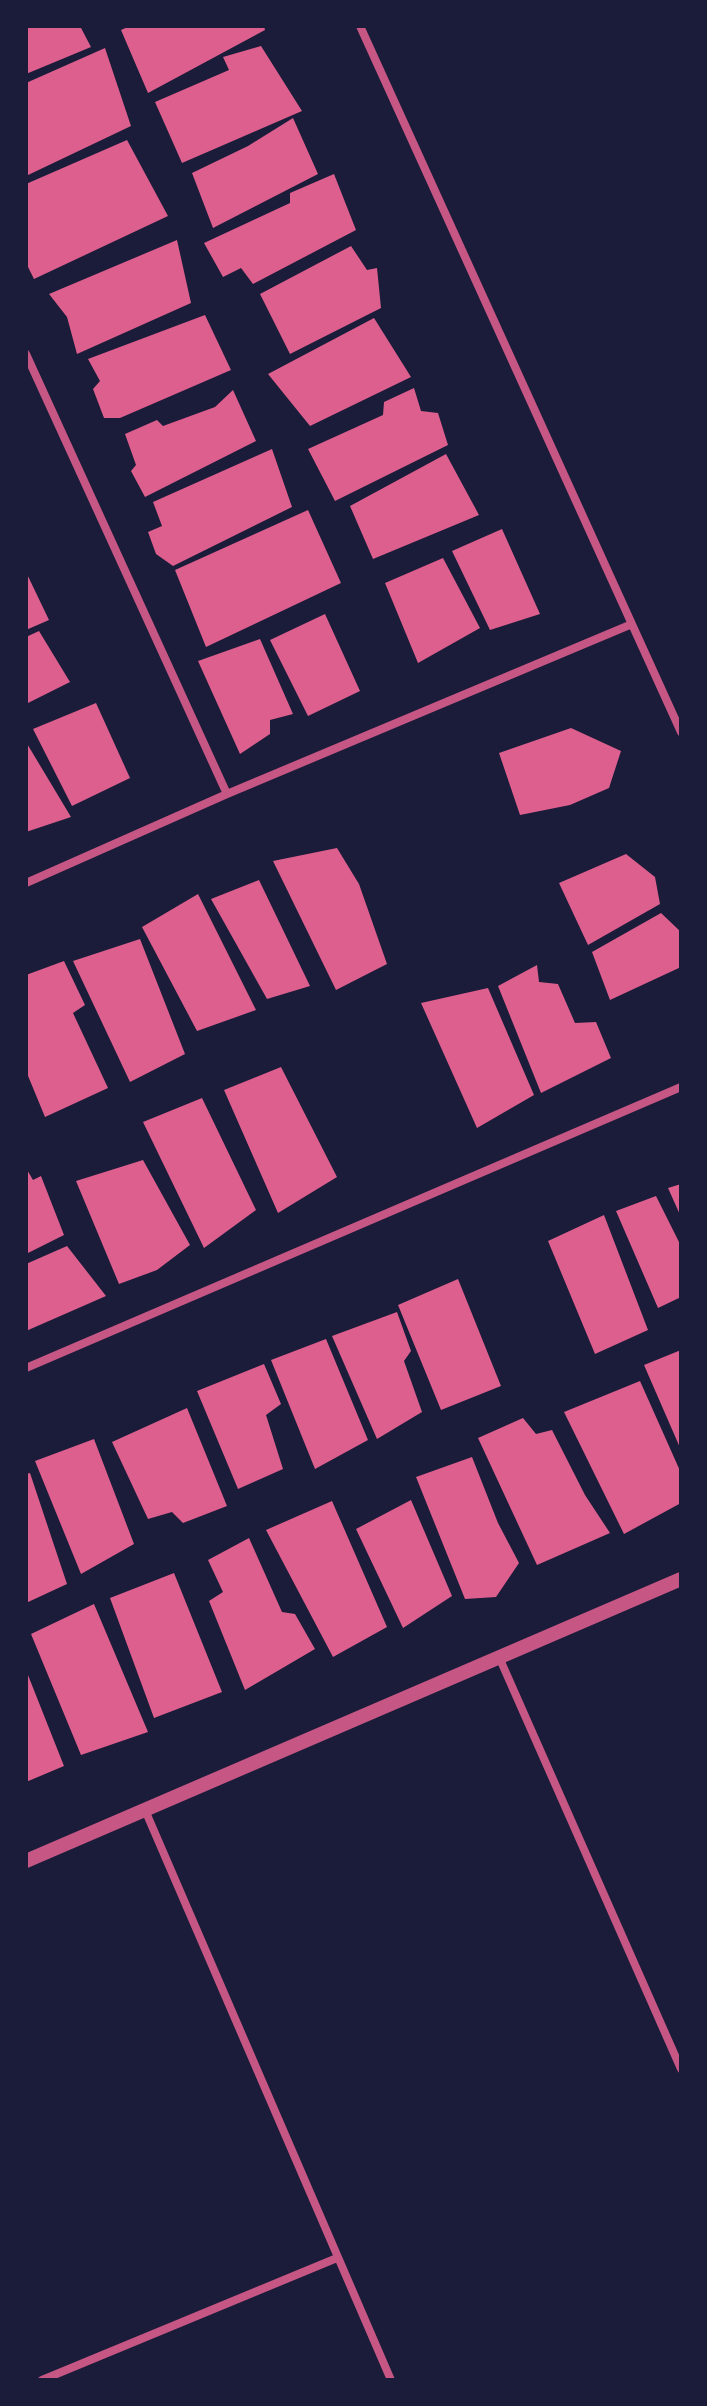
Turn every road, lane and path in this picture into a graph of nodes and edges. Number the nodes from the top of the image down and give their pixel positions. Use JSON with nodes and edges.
{"nodes":[{"id":1,"x":360,"y":26,"type":"edge"},
{"id":2,"x":26,"y":354,"type":"edge"},
{"id":3,"x":632,"y":624,"type":"junction"},
{"id":4,"x":681,"y":732,"type":"edge"},
{"id":5,"x":227,"y":794,"type":"junction"},
{"id":6,"x":26,"y":883,"type":"edge"},
{"id":7,"x":681,"y":1087,"type":"edge"},
{"id":8,"x":26,"y":1368,"type":"edge"},
{"id":9,"x":681,"y":1579,"type":"edge"},
{"id":10,"x":499,"y":1657,"type":"junction"},
{"id":11,"x":145,"y":1810,"type":"junction"},
{"id":12,"x":26,"y":1861,"type":"edge"},
{"id":13,"x":681,"y":2069,"type":"edge"},
{"id":14,"x":337,"y":2258,"type":"junction"},
{"id":15,"x":42,"y":2380,"type":"edge"},
{"id":16,"x":391,"y":2380,"type":"edge"}],
"edges":[{"from":1,"to":3,"type":"street"},
{"from":2,"to":5,"type":"street"},
{"from":3,"to":4,"type":"street"},
{"from":3,"to":5,"type":"street"},
{"from":5,"to":6,"type":"street"},
{"from":7,"to":8,"type":"street"},
{"from":9,"to":10,"type":"street"},
{"from":10,"to":11,"type":"street"},
{"from":10,"to":13,"type":"street"},
{"from":11,"to":12,"type":"street"},
{"from":11,"to":14,"type":"street"},
{"from":14,"to":15,"type":"street"},
{"from":14,"to":16,"type":"street"}]}
